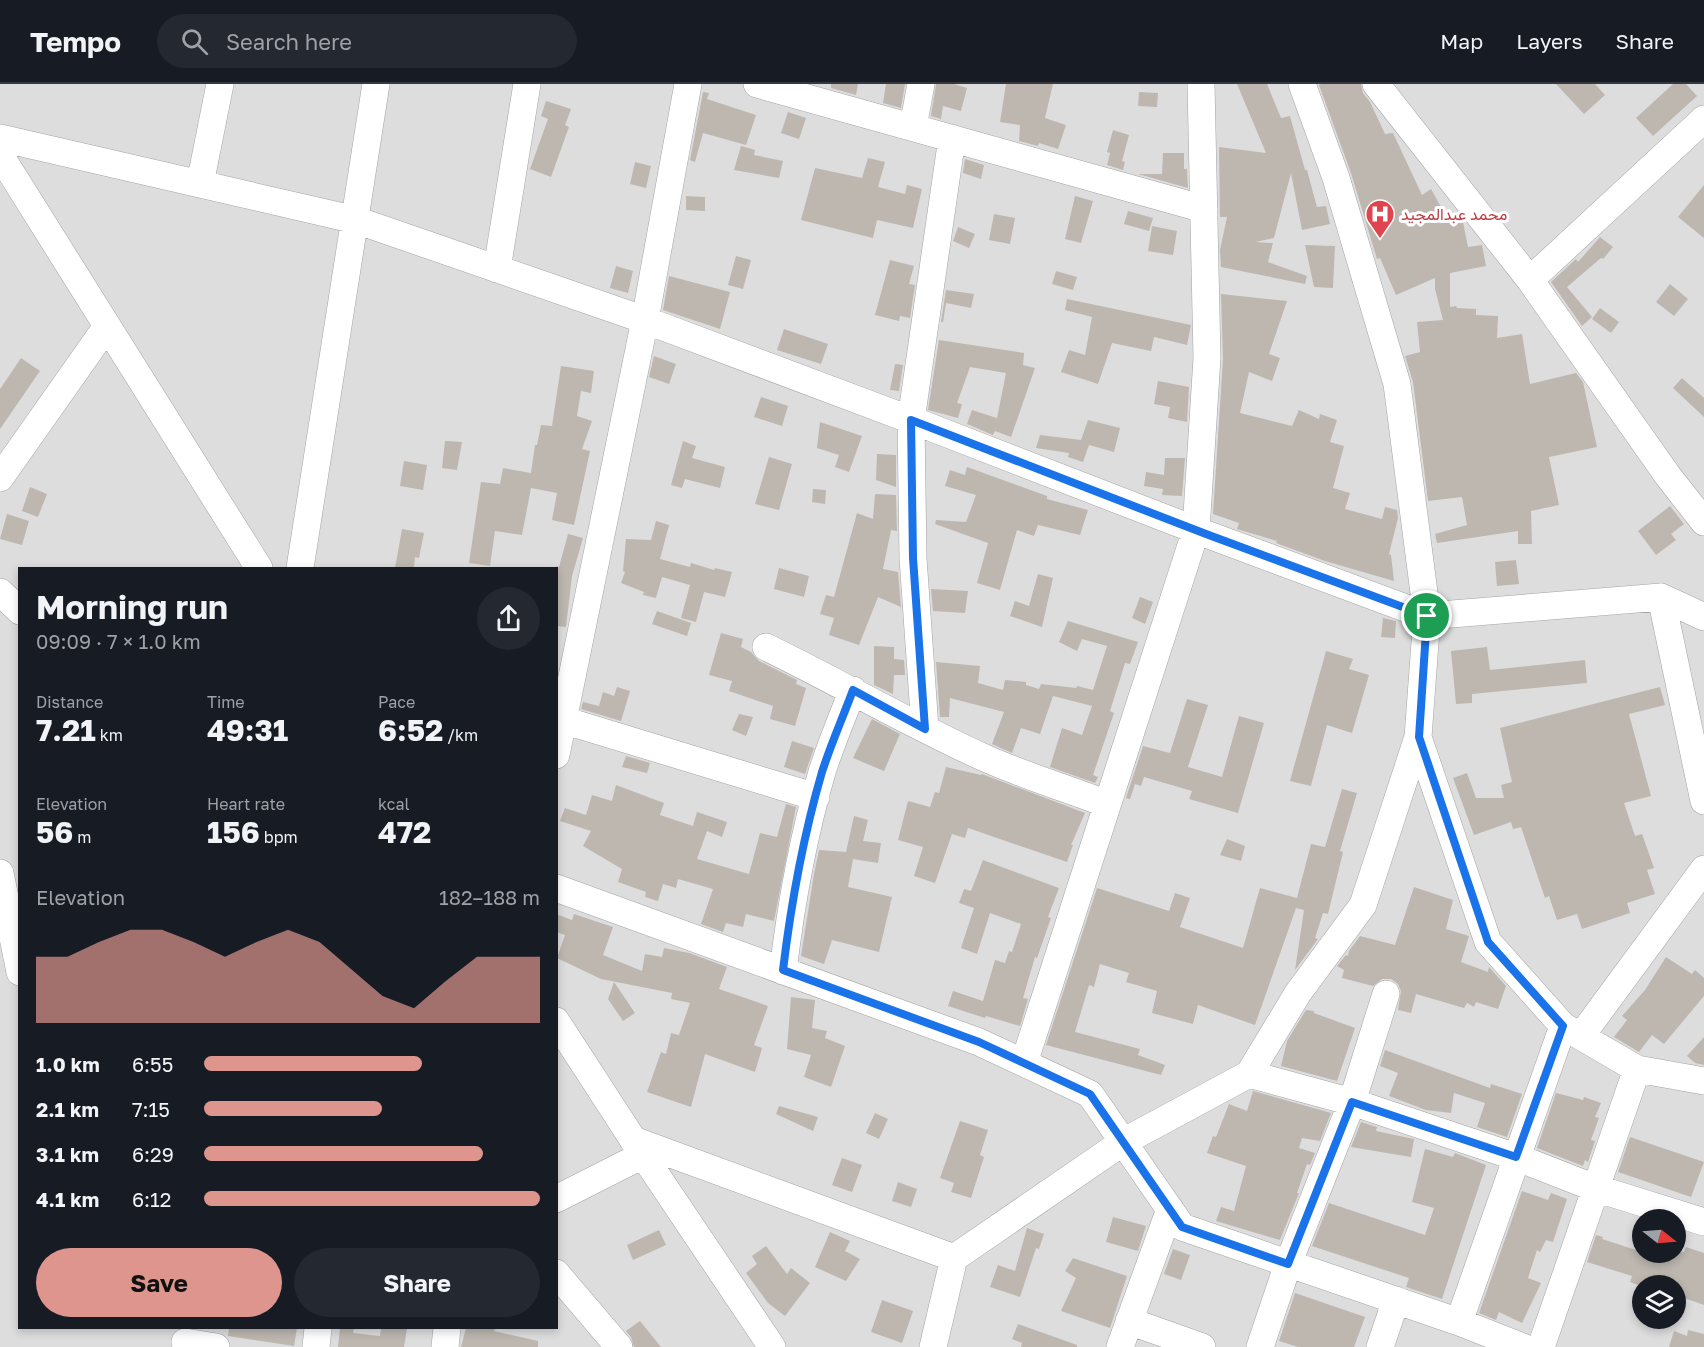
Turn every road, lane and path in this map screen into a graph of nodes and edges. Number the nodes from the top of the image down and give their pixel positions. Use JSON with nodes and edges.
{"nodes":[{"id":1,"x":219,"y":84,"type":"edge"},
{"id":2,"x":376,"y":84,"type":"edge"},
{"id":3,"x":527,"y":84,"type":"edge"},
{"id":4,"x":688,"y":84,"type":"edge"},
{"id":5,"x":758,"y":84,"type":"edge"},
{"id":6,"x":921,"y":84,"type":"edge"},
{"id":7,"x":1201,"y":84,"type":"edge"},
{"id":8,"x":1376,"y":84,"type":"edge"},
{"id":9,"x":1304,"y":85,"type":"edge"},
{"id":10,"x":1704,"y":119,"type":"edge"},
{"id":11,"x":913,"y":127,"type":"junction"},
{"id":12,"x":0,"y":138,"type":"edge"},
{"id":13,"x":952,"y":138,"type":"junction"},
{"id":14,"x":0,"y":155,"type":"edge"},
{"id":15,"x":200,"y":184,"type":"junction"},
{"id":16,"x":1204,"y":208,"type":"junction"},
{"id":17,"x":356,"y":220,"type":"junction"},
{"id":18,"x":496,"y":269,"type":"junction"},
{"id":19,"x":1530,"y":280,"type":"junction"},
{"id":20,"x":645,"y":320,"type":"junction"},
{"id":21,"x":107,"y":326,"type":"junction"},
{"id":22,"x":911,"y":420,"type":"junction"},
{"id":23,"x":0,"y":478,"type":"edge"},
{"id":24,"x":1704,"y":522,"type":"edge"},
{"id":25,"x":1196,"y":530,"type":"junction"},
{"id":26,"x":258,"y":567,"type":"edge"},
{"id":27,"x":300,"y":567,"type":"edge"},
{"id":28,"x":0,"y":592,"type":"edge"},
{"id":29,"x":1661,"y":597,"type":"junction"},
{"id":30,"x":18,"y":609,"type":"edge"},
{"id":31,"x":1427,"y":616,"type":"junction"},
{"id":32,"x":1704,"y":617,"type":"edge"},
{"id":33,"x":766,"y":647,"type":"dead end"},
{"id":34,"x":853,"y":690,"type":"junction"},
{"id":35,"x":563,"y":720,"type":"junction"},
{"id":36,"x":925,"y":729,"type":"junction"},
{"id":37,"x":1419,"y":737,"type":"junction"},
{"id":38,"x":558,"y":745,"type":"edge"},
{"id":39,"x":816,"y":797,"type":"junction"},
{"id":40,"x":1704,"y":801,"type":"edge"},
{"id":41,"x":1107,"y":804,"type":"junction"},
{"id":42,"x":1704,"y":869,"type":"edge"},
{"id":43,"x":0,"y":873,"type":"edge"},
{"id":44,"x":558,"y":889,"type":"edge"},
{"id":45,"x":18,"y":962,"type":"edge"},
{"id":46,"x":783,"y":970,"type":"junction"},
{"id":47,"x":1386,"y":994,"type":"dead end"},
{"id":48,"x":558,"y":1024,"type":"edge"},
{"id":49,"x":1572,"y":1031,"type":"junction"},
{"id":50,"x":1024,"y":1063,"type":"junction"},
{"id":51,"x":1637,"y":1069,"type":"junction"},
{"id":52,"x":1249,"y":1074,"type":"junction"},
{"id":53,"x":1704,"y":1081,"type":"edge"},
{"id":54,"x":1352,"y":1102,"type":"junction"},
{"id":55,"x":1123,"y":1142,"type":"junction"},
{"id":56,"x":638,"y":1148,"type":"junction"},
{"id":57,"x":1516,"y":1157,"type":"junction"},
{"id":58,"x":1595,"y":1188,"type":"junction"},
{"id":59,"x":558,"y":1198,"type":"edge"},
{"id":60,"x":1170,"y":1209,"type":"junction"},
{"id":61,"x":1704,"y":1222,"type":"edge"},
{"id":62,"x":954,"y":1258,"type":"junction"},
{"id":63,"x":1288,"y":1264,"type":"junction"},
{"id":64,"x":558,"y":1275,"type":"edge"},
{"id":65,"x":1396,"y":1300,"type":"junction"},
{"id":66,"x":1129,"y":1322,"type":"junction"},
{"id":67,"x":1458,"y":1322,"type":"junction"},
{"id":68,"x":318,"y":1329,"type":"edge"},
{"id":69,"x":447,"y":1329,"type":"edge"},
{"id":70,"x":185,"y":1339,"type":"edge"},
{"id":71,"x":216,"y":1347,"type":"edge"},
{"id":72,"x":316,"y":1347,"type":"edge"},
{"id":73,"x":445,"y":1347,"type":"edge"},
{"id":74,"x":619,"y":1347,"type":"edge"},
{"id":75,"x":772,"y":1347,"type":"edge"},
{"id":76,"x":933,"y":1347,"type":"edge"},
{"id":77,"x":1120,"y":1347,"type":"edge"},
{"id":78,"x":1202,"y":1347,"type":"edge"},
{"id":79,"x":1260,"y":1347,"type":"edge"},
{"id":80,"x":1380,"y":1347,"type":"edge"},
{"id":81,"x":1522,"y":1347,"type":"edge"},
{"id":82,"x":1541,"y":1347,"type":"edge"}],
"edges":[{"from":1,"to":15,"type":"street"},
{"from":2,"to":17,"type":"street"},
{"from":3,"to":18,"type":"street"},
{"from":4,"to":20,"type":"street"},
{"from":5,"to":11,"type":"street"},
{"from":6,"to":11,"type":"street"},
{"from":7,"to":16,"type":"street"},
{"from":8,"to":19,"type":"street"},
{"from":9,"to":31,"type":"street"},
{"from":10,"to":19,"type":"street"},
{"from":11,"to":13,"type":"street"},
{"from":12,"to":15,"type":"street"},
{"from":13,"to":16,"type":"street"},
{"from":13,"to":22,"type":"street"},
{"from":14,"to":21,"type":"street"},
{"from":15,"to":17,"type":"street"},
{"from":16,"to":25,"type":"street"},
{"from":17,"to":18,"type":"street"},
{"from":17,"to":27,"type":"street"},
{"from":18,"to":20,"type":"street"},
{"from":19,"to":24,"type":"street"},
{"from":20,"to":22,"type":"street"},
{"from":20,"to":35,"type":"street"},
{"from":21,"to":23,"type":"street"},
{"from":21,"to":26,"type":"street"},
{"from":22,"to":25,"type":"street"},
{"from":22,"to":36,"type":"street"},
{"from":25,"to":31,"type":"street"},
{"from":25,"to":41,"type":"street"},
{"from":28,"to":30,"type":"street"},
{"from":29,"to":31,"type":"street"},
{"from":29,"to":32,"type":"street"},
{"from":29,"to":40,"type":"street"},
{"from":31,"to":37,"type":"street"},
{"from":33,"to":34,"type":"street"},
{"from":34,"to":36,"type":"street"},
{"from":34,"to":39,"type":"street"},
{"from":35,"to":38,"type":"street"},
{"from":35,"to":39,"type":"street"},
{"from":36,"to":41,"type":"street"},
{"from":37,"to":49,"type":"street"},
{"from":37,"to":52,"type":"street"},
{"from":39,"to":46,"type":"street"},
{"from":41,"to":50,"type":"street"},
{"from":42,"to":49,"type":"street"},
{"from":43,"to":45,"type":"street"},
{"from":44,"to":46,"type":"street"},
{"from":46,"to":50,"type":"street"},
{"from":47,"to":54,"type":"street"},
{"from":48,"to":56,"type":"street"},
{"from":49,"to":51,"type":"street"},
{"from":49,"to":57,"type":"street"},
{"from":50,"to":55,"type":"street"},
{"from":51,"to":53,"type":"street"},
{"from":51,"to":58,"type":"street"},
{"from":52,"to":54,"type":"street"},
{"from":52,"to":55,"type":"street"},
{"from":54,"to":57,"type":"street"},
{"from":54,"to":63,"type":"street"},
{"from":55,"to":60,"type":"street"},
{"from":55,"to":62,"type":"street"},
{"from":56,"to":59,"type":"street"},
{"from":56,"to":62,"type":"street"},
{"from":56,"to":75,"type":"street"},
{"from":57,"to":58,"type":"street"},
{"from":57,"to":67,"type":"street"},
{"from":58,"to":61,"type":"street"},
{"from":58,"to":82,"type":"street"},
{"from":60,"to":63,"type":"street"},
{"from":60,"to":66,"type":"street"},
{"from":62,"to":76,"type":"street"},
{"from":63,"to":65,"type":"street"},
{"from":63,"to":79,"type":"street"},
{"from":64,"to":74,"type":"street"},
{"from":65,"to":67,"type":"street"},
{"from":65,"to":80,"type":"street"},
{"from":66,"to":77,"type":"street"},
{"from":66,"to":78,"type":"street"},
{"from":67,"to":81,"type":"street"},
{"from":68,"to":72,"type":"street"},
{"from":69,"to":73,"type":"street"},
{"from":70,"to":71,"type":"street"}]}
